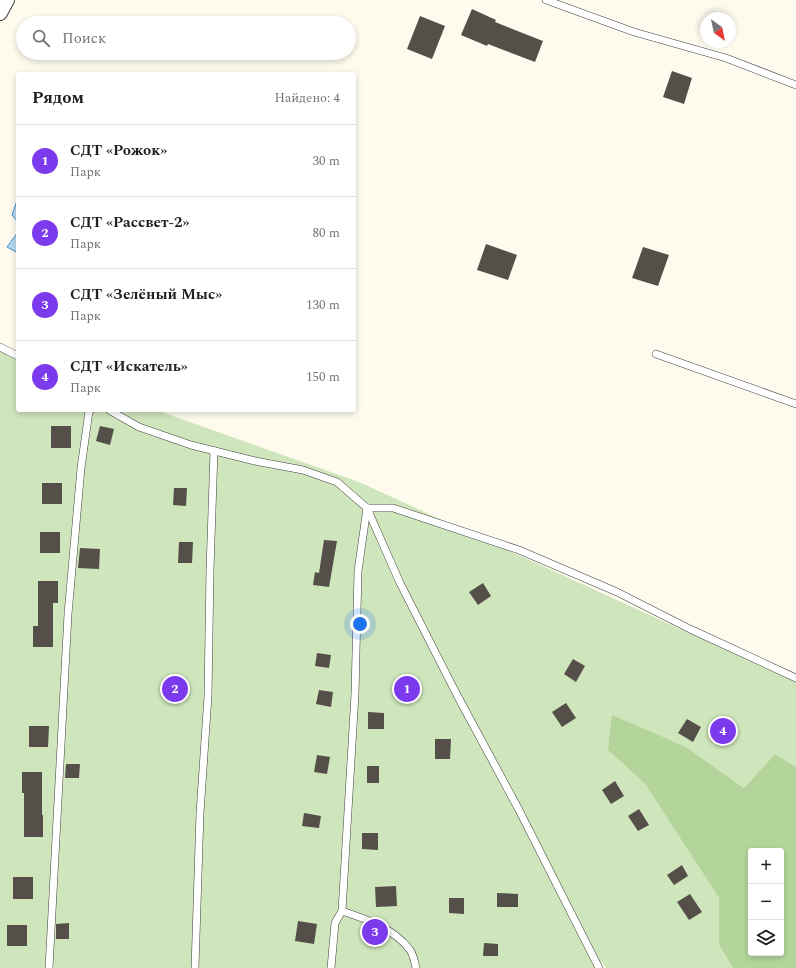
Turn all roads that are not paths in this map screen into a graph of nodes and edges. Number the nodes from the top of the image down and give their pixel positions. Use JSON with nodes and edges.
{"nodes":[{"id":1,"x":7,"y":0,"type":"edge"},
{"id":2,"x":546,"y":0,"type":"edge"},
{"id":3,"x":0,"y":13,"type":"edge"},
{"id":4,"x":796,"y":86,"type":"edge"},
{"id":5,"x":0,"y":347,"type":"edge"},
{"id":6,"x":656,"y":354,"type":"dead end"},
{"id":7,"x":16,"y":355,"type":"edge"},
{"id":8,"x":796,"y":404,"type":"edge"},
{"id":9,"x":89,"y":412,"type":"edge"},
{"id":10,"x":113,"y":412,"type":"edge"},
{"id":11,"x":214,"y":451,"type":"junction"},
{"id":12,"x":367,"y":508,"type":"junction"},
{"id":13,"x":796,"y":678,"type":"edge"},
{"id":14,"x":342,"y":911,"type":"junction"},
{"id":15,"x":49,"y":968,"type":"edge"},
{"id":16,"x":194,"y":968,"type":"edge"},
{"id":17,"x":331,"y":968,"type":"edge"},
{"id":18,"x":416,"y":968,"type":"edge"},
{"id":19,"x":599,"y":968,"type":"edge"}],
"edges":[{"from":1,"to":3,"type":"street"},
{"from":2,"to":4,"type":"lane"},
{"from":5,"to":7,"type":"lane"},
{"from":6,"to":8,"type":"lane"},
{"from":9,"to":15,"type":"lane"},
{"from":10,"to":11,"type":"lane"},
{"from":11,"to":12,"type":"lane"},
{"from":11,"to":16,"type":"lane"},
{"from":12,"to":13,"type":"lane"},
{"from":12,"to":14,"type":"lane"},
{"from":12,"to":19,"type":"lane"},
{"from":14,"to":17,"type":"lane"},
{"from":14,"to":18,"type":"lane"}]}
